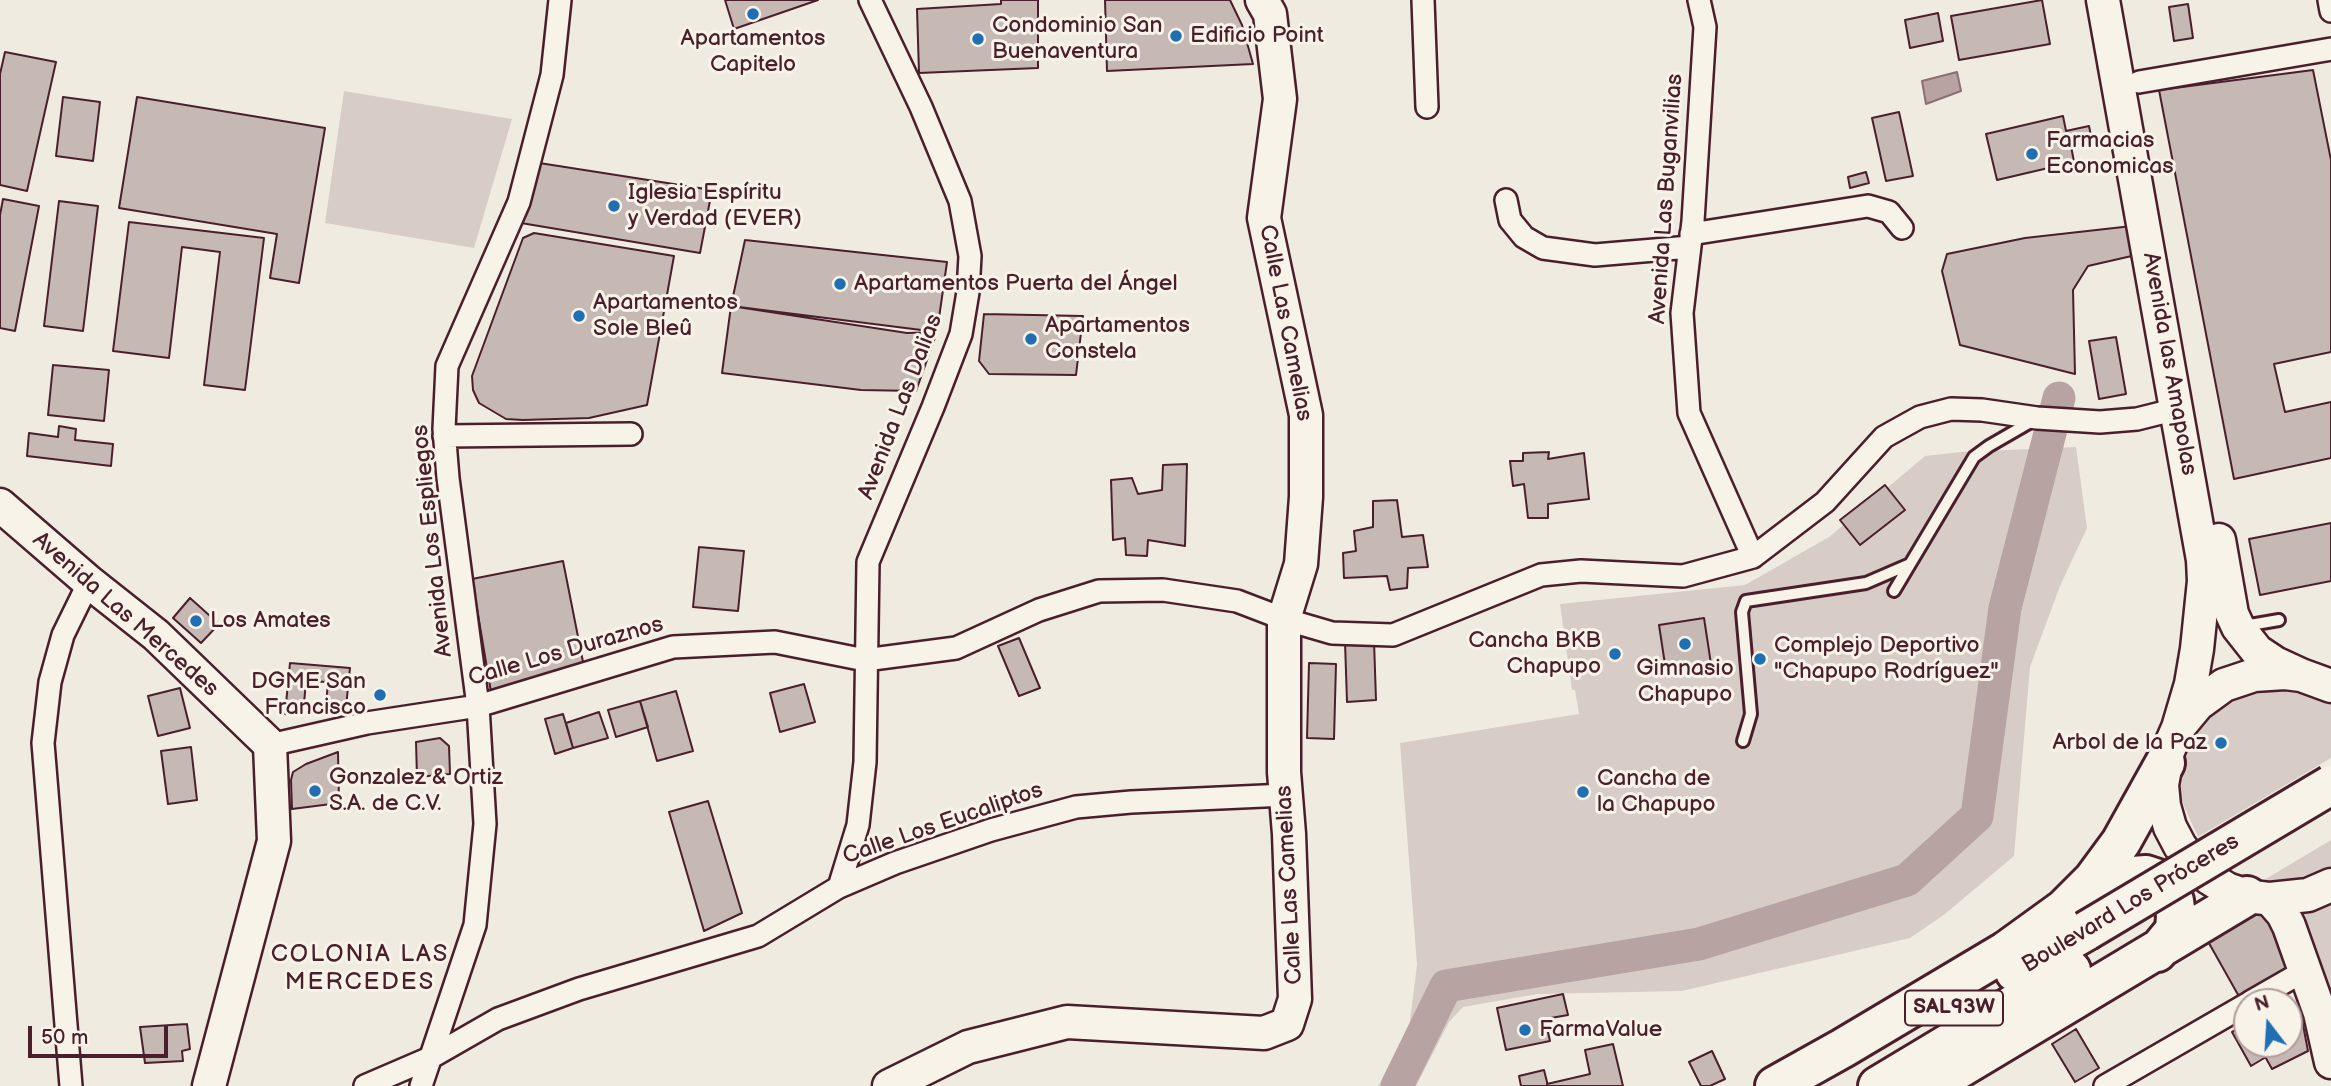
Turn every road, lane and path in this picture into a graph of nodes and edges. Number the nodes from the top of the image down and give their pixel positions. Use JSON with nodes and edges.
{"nodes":[{"id":1,"x":560,"y":0,"type":"edge"},
{"id":2,"x":870,"y":0,"type":"edge"},
{"id":3,"x":1262,"y":0,"type":"edge"},
{"id":4,"x":1423,"y":0,"type":"edge"},
{"id":5,"x":1699,"y":0,"type":"edge"},
{"id":6,"x":2103,"y":0,"type":"edge"},
{"id":7,"x":2124,"y":0,"type":"edge"},
{"id":8,"x":2329,"y":0,"type":"edge"},
{"id":9,"x":2331,"y":11,"type":"edge"},
{"id":10,"x":2331,"y":49,"type":"edge"},
{"id":11,"x":2139,"y":82,"type":"junction"},
{"id":12,"x":1427,"y":107,"type":"dead end"},
{"id":13,"x":1506,"y":200,"type":"dead end"},
{"id":14,"x":1902,"y":228,"type":"dead end"},
{"id":15,"x":1690,"y":240,"type":"junction"},
{"id":16,"x":2177,"y":409,"type":"junction"},
{"id":17,"x":2037,"y":418,"type":"junction"},
{"id":18,"x":631,"y":434,"type":"dead end"},
{"id":19,"x":444,"y":436,"type":"junction"},
{"id":20,"x":0,"y":505,"type":"edge"},
{"id":21,"x":1753,"y":556,"type":"junction"},
{"id":22,"x":1910,"y":564,"type":"junction"},
{"id":23,"x":89,"y":582,"type":"junction"},
{"id":24,"x":1894,"y":591,"type":"dead end"},
{"id":25,"x":1284,"y":619,"type":"junction"},
{"id":26,"x":2279,"y":620,"type":"dead end"},
{"id":27,"x":2238,"y":627,"type":"junction"},
{"id":28,"x":865,"y":660,"type":"junction"},
{"id":29,"x":2301,"y":675,"type":"junction"},
{"id":30,"x":2331,"y":686,"type":"edge"},
{"id":31,"x":478,"y":706,"type":"junction"},
{"id":32,"x":2178,"y":728,"type":"junction"},
{"id":33,"x":1743,"y":741,"type":"dead end"},
{"id":34,"x":270,"y":746,"type":"junction"},
{"id":35,"x":2165,"y":764,"type":"junction"},
{"id":36,"x":2331,"y":785,"type":"edge"},
{"id":37,"x":1286,"y":795,"type":"junction"},
{"id":38,"x":2331,"y":816,"type":"edge"},
{"id":39,"x":851,"y":849,"type":"junction"},
{"id":40,"x":876,"y":870,"type":"junction"},
{"id":41,"x":2331,"y":885,"type":"edge"},
{"id":42,"x":839,"y":887,"type":"junction"},
{"id":43,"x":2259,"y":898,"type":"junction"},
{"id":44,"x":2083,"y":931,"type":"junction"},
{"id":45,"x":2157,"y":952,"type":"junction"},
{"id":46,"x":2304,"y":971,"type":"junction"},
{"id":47,"x":2275,"y":988,"type":"edge"},
{"id":48,"x":2233,"y":1012,"type":"edge"},
{"id":49,"x":430,"y":1058,"type":"junction"},
{"id":50,"x":2331,"y":1062,"type":"edge"},
{"id":51,"x":71,"y":1086,"type":"edge"},
{"id":52,"x":209,"y":1086,"type":"edge"},
{"id":53,"x":365,"y":1086,"type":"edge"},
{"id":54,"x":421,"y":1086,"type":"edge"},
{"id":55,"x":889,"y":1086,"type":"edge"},
{"id":56,"x":1775,"y":1086,"type":"edge"},
{"id":57,"x":1823,"y":1086,"type":"edge"},
{"id":58,"x":1878,"y":1086,"type":"edge"},
{"id":59,"x":1930,"y":1086,"type":"edge"},
{"id":60,"x":2105,"y":1086,"type":"edge"}],
"edges":[{"from":1,"to":19,"type":"street","name":"Avenida Los Espliegos"},
{"from":2,"to":28,"type":"street","name":"Avenida Las Dalias"},
{"from":3,"to":25,"type":"street","name":"Calle Las Camelias"},
{"from":4,"to":12,"type":"street"},
{"from":5,"to":15,"type":"street","name":"Avenida Las Buganvilias"},
{"from":6,"to":16,"type":"street","name":"Avenida las Amapolas"},
{"from":7,"to":11,"type":"street","name":"Avenida las Amapolas"},
{"from":8,"to":9,"type":"street"},
{"from":10,"to":11,"type":"street"},
{"from":11,"to":27,"type":"street","name":"Avenida las Amapolas"},
{"from":13,"to":15,"type":"street"},
{"from":14,"to":15,"type":"street"},
{"from":15,"to":21,"type":"street","name":"Avenida Las Buganvilias"},
{"from":16,"to":17,"type":"street","name":"Calle Los Duraznos"},
{"from":16,"to":32,"type":"street","name":"Avenida las Amapolas"},
{"from":17,"to":21,"type":"street","name":"Calle Los Duraznos"},
{"from":17,"to":22,"type":"lane"},
{"from":18,"to":19,"type":"street"},
{"from":19,"to":31,"type":"street","name":"Avenida Los Espliegos"},
{"from":20,"to":23,"type":"street","name":"Avenida Las Mercedes"},
{"from":21,"to":25,"type":"street","name":"Calle Los Duraznos"},
{"from":22,"to":24,"type":"lane"},
{"from":22,"to":33,"type":"lane"},
{"from":23,"to":34,"type":"street","name":"Avenida Las Mercedes"},
{"from":23,"to":51,"type":"street"},
{"from":25,"to":28,"type":"street","name":"Calle Los Duraznos"},
{"from":25,"to":37,"type":"street","name":"Calle Las Camelias"},
{"from":26,"to":27,"type":"lane"},
{"from":27,"to":29,"type":"street","name":"Avenida las Amapolas"},
{"from":28,"to":31,"type":"street","name":"Calle Los Duraznos"},
{"from":28,"to":39,"type":"street","name":"Avenida Las Dalias"},
{"from":29,"to":30,"type":"street"},
{"from":29,"to":32,"type":"street"},
{"from":31,"to":34,"type":"street","name":"Calle Los Duraznos"},
{"from":31,"to":49,"type":"street","name":"Avenida Los Espliegos"},
{"from":32,"to":35,"type":"street","name":"Avenida las Amapolas"},
{"from":34,"to":52,"type":"street"},
{"from":35,"to":43,"type":"street","name":"Avenida las Amapolas"},
{"from":35,"to":44,"type":"highway"},
{"from":36,"to":44,"type":"highway","name":"Boulevard Los Próceres","number":"SAL93W","bridge":true},
{"from":37,"to":40,"type":"street","name":"Calle Los Eucaliptos"},
{"from":37,"to":55,"type":"street","name":"Calle Las Camelias"},
{"from":38,"to":44,"type":"highway","name":"Boulevard Los Próceres","number":"SAL93W"},
{"from":39,"to":40,"type":"street"},
{"from":39,"to":42,"type":"street","name":"Avenida Las Dalias"},
{"from":40,"to":42,"type":"street","name":"Calle Los Eucaliptos"},
{"from":41,"to":43,"type":"street"},
{"from":42,"to":49,"type":"street","name":"Calle Los Eucaliptos"},
{"from":43,"to":45,"type":"highway"},
{"from":43,"to":46,"type":"street"},
{"from":44,"to":45,"type":"highway"},
{"from":44,"to":56,"type":"highway"},
{"from":44,"to":57,"type":"highway","name":"Boulevard Los Próceres","number":"SAL93W"},
{"from":44,"to":58,"type":"highway","name":"Boulevard Los Próceres","number":"SAL93W"},
{"from":45,"to":59,"type":"highway"},
{"from":46,"to":47,"type":"street"},
{"from":46,"to":50,"type":"street"},
{"from":48,"to":60,"type":"street"},
{"from":49,"to":53,"type":"street","name":"Calle Los Eucaliptos"},
{"from":49,"to":54,"type":"street","name":"Avenida Los Espliegos"}]}
